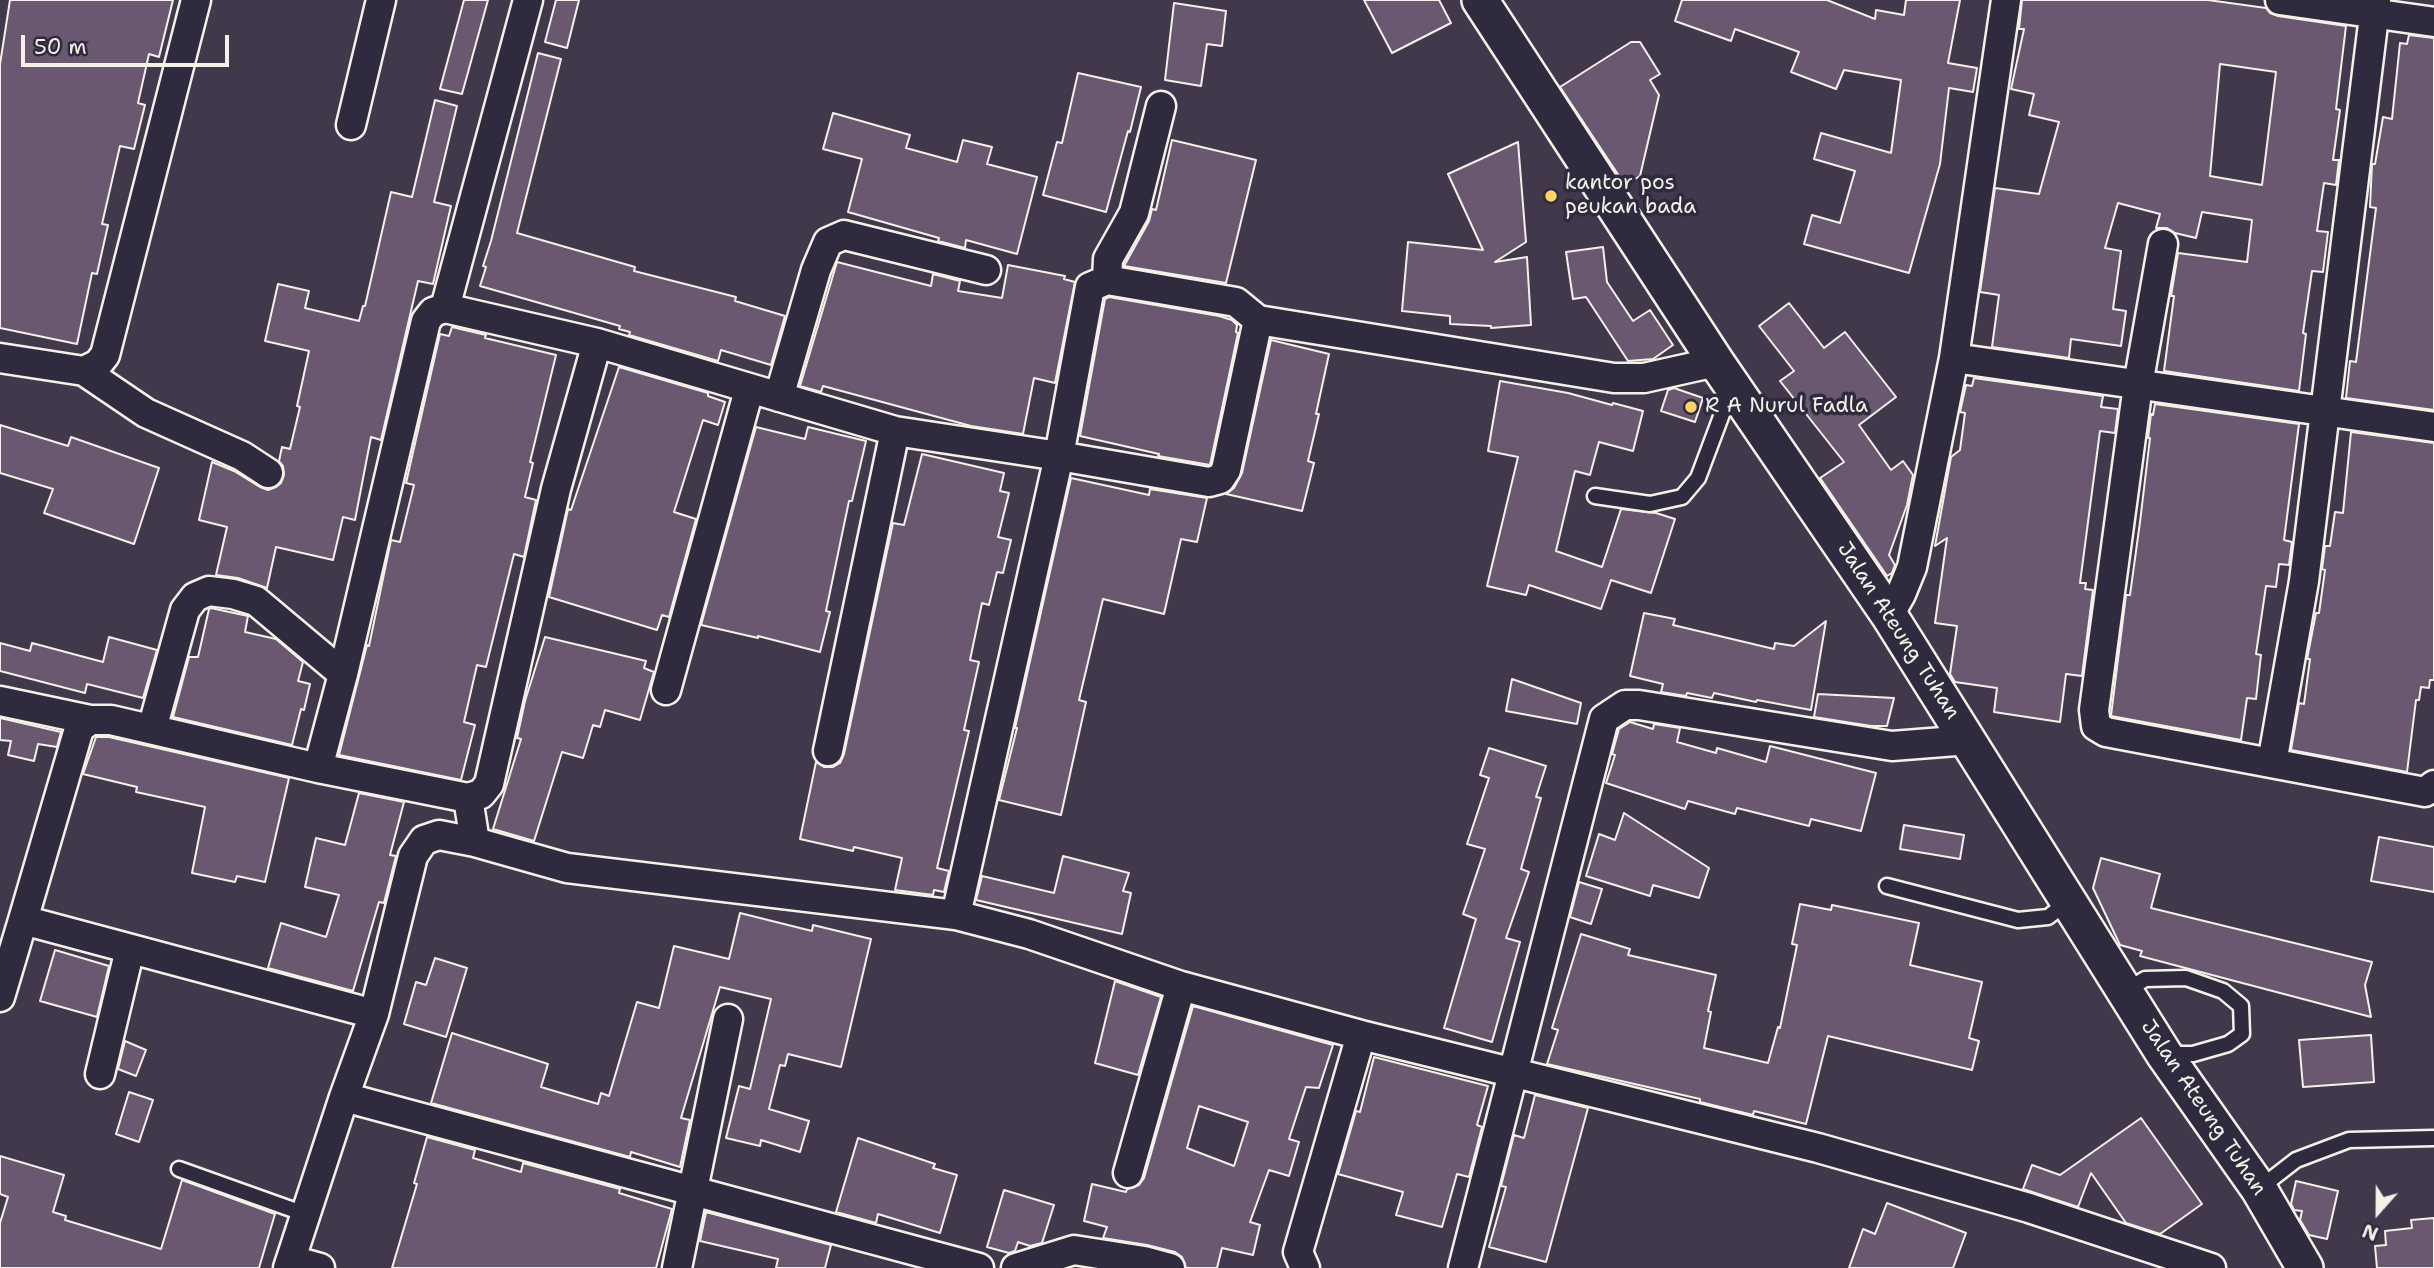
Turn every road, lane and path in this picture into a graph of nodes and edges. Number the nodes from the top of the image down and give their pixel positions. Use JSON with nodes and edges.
{"nodes":[{"id":1,"x":196,"y":0,"type":"edge"},
{"id":2,"x":381,"y":0,"type":"edge"},
{"id":3,"x":528,"y":0,"type":"edge"},
{"id":4,"x":1480,"y":0,"type":"edge"},
{"id":5,"x":2006,"y":0,"type":"edge"},
{"id":6,"x":2280,"y":0,"type":"edge"},
{"id":7,"x":2375,"y":7,"type":"edge"},
{"id":8,"x":2434,"y":22,"type":"edge"},
{"id":9,"x":1161,"y":106,"type":"dead end"},
{"id":10,"x":351,"y":125,"type":"dead end"},
{"id":11,"x":2163,"y":244,"type":"dead end"},
{"id":12,"x":986,"y":270,"type":"dead end"},
{"id":13,"x":1107,"y":280,"type":"junction"},
{"id":14,"x":445,"y":308,"type":"junction"},
{"id":15,"x":1258,"y":320,"type":"junction"},
{"id":16,"x":597,"y":343,"type":"junction"},
{"id":17,"x":0,"y":358,"type":"edge"},
{"id":18,"x":1954,"y":358,"type":"junction"},
{"id":19,"x":84,"y":372,"type":"junction"},
{"id":20,"x":1724,"y":373,"type":"junction"},
{"id":21,"x":2138,"y":385,"type":"junction"},
{"id":22,"x":750,"y":390,"type":"junction"},
{"id":23,"x":779,"y":397,"type":"junction"},
{"id":24,"x":2324,"y":412,"type":"junction"},
{"id":25,"x":2434,"y":427,"type":"edge"},
{"id":26,"x":895,"y":431,"type":"junction"},
{"id":27,"x":1059,"y":456,"type":"junction"},
{"id":28,"x":268,"y":473,"type":"dead end"},
{"id":29,"x":1595,"y":496,"type":"dead end"},
{"id":30,"x":1889,"y":615,"type":"junction"},
{"id":31,"x":343,"y":674,"type":"junction"},
{"id":32,"x":666,"y":690,"type":"dead end"},
{"id":33,"x":0,"y":701,"type":"edge"},
{"id":34,"x":90,"y":720,"type":"junction"},
{"id":35,"x":152,"y":729,"type":"junction"},
{"id":36,"x":1969,"y":740,"type":"junction"},
{"id":37,"x":828,"y":751,"type":"dead end"},
{"id":38,"x":2272,"y":763,"type":"junction"},
{"id":39,"x":318,"y":768,"type":"junction"},
{"id":40,"x":2434,"y":785,"type":"edge"},
{"id":41,"x":468,"y":798,"type":"junction"},
{"id":42,"x":475,"y":842,"type":"junction"},
{"id":43,"x":1887,"y":886,"type":"dead end"},
{"id":44,"x":2070,"y":901,"type":"junction"},
{"id":45,"x":956,"y":915,"type":"junction"},
{"id":46,"x":23,"y":920,"type":"junction"},
{"id":47,"x":130,"y":949,"type":"junction"},
{"id":48,"x":1181,"y":986,"type":"junction"},
{"id":49,"x":2126,"y":992,"type":"junction"},
{"id":50,"x":0,"y":997,"type":"edge"},
{"id":51,"x":374,"y":1014,"type":"junction"},
{"id":52,"x":728,"y":1019,"type":"dead end"},
{"id":53,"x":1361,"y":1035,"type":"junction"},
{"id":54,"x":2164,"y":1054,"type":"junction"},
{"id":55,"x":1513,"y":1071,"type":"junction"},
{"id":56,"x":100,"y":1073,"type":"dead end"},
{"id":57,"x":344,"y":1097,"type":"junction"},
{"id":58,"x":2434,"y":1138,"type":"edge"},
{"id":59,"x":179,"y":1168,"type":"dead end"},
{"id":60,"x":1128,"y":1172,"type":"dead end"},
{"id":61,"x":2259,"y":1189,"type":"junction"},
{"id":62,"x":694,"y":1192,"type":"junction"},
{"id":63,"x":306,"y":1214,"type":"junction"},
{"id":64,"x":290,"y":1264,"type":"edge"},
{"id":65,"x":320,"y":1268,"type":"edge"},
{"id":66,"x":677,"y":1268,"type":"edge"},
{"id":67,"x":979,"y":1268,"type":"edge"},
{"id":68,"x":1016,"y":1268,"type":"edge"},
{"id":69,"x":1170,"y":1268,"type":"edge"},
{"id":70,"x":1305,"y":1268,"type":"edge"},
{"id":71,"x":1462,"y":1268,"type":"edge"},
{"id":72,"x":2211,"y":1268,"type":"edge"},
{"id":73,"x":2305,"y":1268,"type":"edge"}],
"edges":[{"from":1,"to":19,"type":"street"},
{"from":2,"to":10,"type":"street"},
{"from":3,"to":14,"type":"street"},
{"from":4,"to":20,"type":"street","name":"Jalan Ateung Tuhan"},
{"from":5,"to":18,"type":"street"},
{"from":6,"to":7,"type":"street"},
{"from":7,"to":8,"type":"street"},
{"from":7,"to":24,"type":"street"},
{"from":9,"to":13,"type":"street"},
{"from":11,"to":21,"type":"street"},
{"from":12,"to":23,"type":"street"},
{"from":13,"to":15,"type":"street"},
{"from":13,"to":27,"type":"street"},
{"from":14,"to":16,"type":"street"},
{"from":14,"to":31,"type":"street"},
{"from":15,"to":20,"type":"street"},
{"from":15,"to":27,"type":"street"},
{"from":16,"to":22,"type":"street"},
{"from":16,"to":41,"type":"street"},
{"from":17,"to":19,"type":"street"},
{"from":18,"to":21,"type":"street"},
{"from":18,"to":30,"type":"street"},
{"from":19,"to":28,"type":"street"},
{"from":20,"to":29,"type":"lane"},
{"from":20,"to":30,"type":"street","name":"Jalan Ateung Tuhan"},
{"from":21,"to":24,"type":"street"},
{"from":21,"to":38,"type":"street"},
{"from":22,"to":23,"type":"street"},
{"from":22,"to":32,"type":"street"},
{"from":23,"to":26,"type":"street"},
{"from":24,"to":25,"type":"street"},
{"from":24,"to":38,"type":"street"},
{"from":26,"to":27,"type":"street"},
{"from":26,"to":37,"type":"street"},
{"from":27,"to":45,"type":"street"},
{"from":30,"to":36,"type":"street","name":"Jalan Ateung Tuhan"},
{"from":31,"to":35,"type":"street"},
{"from":31,"to":39,"type":"street"},
{"from":33,"to":34,"type":"street"},
{"from":34,"to":35,"type":"street"},
{"from":34,"to":46,"type":"street"},
{"from":35,"to":39,"type":"street"},
{"from":36,"to":44,"type":"street","name":"Jalan Ateung Tuhan"},
{"from":36,"to":55,"type":"street"},
{"from":38,"to":40,"type":"street"},
{"from":39,"to":41,"type":"street"},
{"from":41,"to":42,"type":"street"},
{"from":42,"to":45,"type":"street"},
{"from":42,"to":51,"type":"street"},
{"from":43,"to":44,"type":"lane"},
{"from":44,"to":49,"type":"street","name":"Jalan Ateung Tuhan"},
{"from":45,"to":48,"type":"street"},
{"from":46,"to":47,"type":"street"},
{"from":46,"to":50,"type":"street"},
{"from":47,"to":51,"type":"street"},
{"from":47,"to":56,"type":"street"},
{"from":48,"to":53,"type":"street"},
{"from":48,"to":60,"type":"street"},
{"from":49,"to":54,"type":"street","name":"Jalan Ateung Tuhan"},
{"from":49,"to":54,"type":"lane"},
{"from":51,"to":57,"type":"street"},
{"from":52,"to":62,"type":"street"},
{"from":53,"to":55,"type":"street"},
{"from":53,"to":70,"type":"street"},
{"from":54,"to":61,"type":"street","name":"Jalan Ateung Tuhan"},
{"from":55,"to":71,"type":"street"},
{"from":55,"to":72,"type":"street"},
{"from":57,"to":62,"type":"street"},
{"from":57,"to":63,"type":"street"},
{"from":58,"to":61,"type":"lane"},
{"from":59,"to":63,"type":"lane"},
{"from":61,"to":73,"type":"street","name":"Jalan Ateung Tuhan"},
{"from":62,"to":66,"type":"street"},
{"from":62,"to":67,"type":"street"},
{"from":63,"to":64,"type":"street"},
{"from":64,"to":65,"type":"street"},
{"from":68,"to":69,"type":"street"}]}
